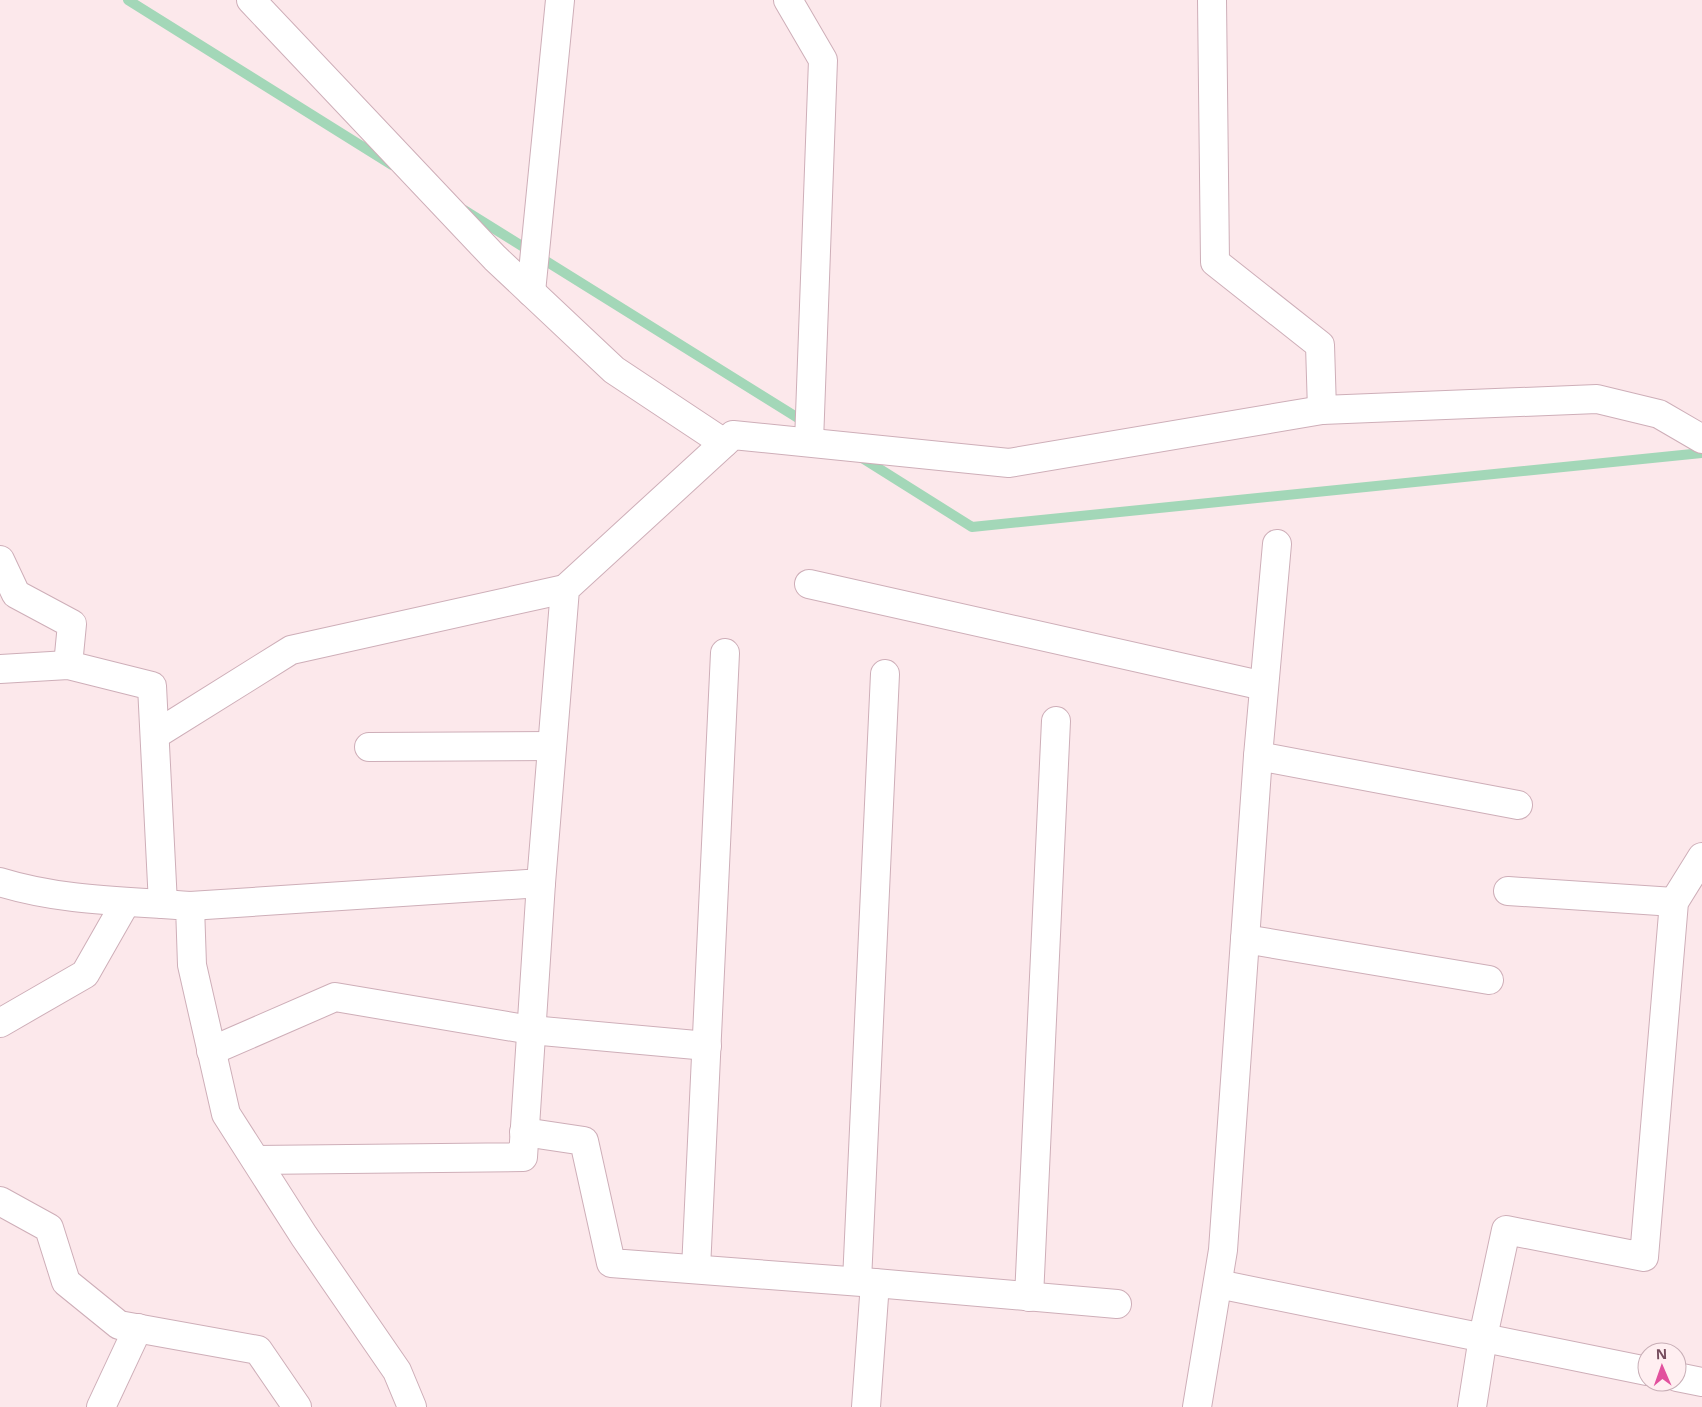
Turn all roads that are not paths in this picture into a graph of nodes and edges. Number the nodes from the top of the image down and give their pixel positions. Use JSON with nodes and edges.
{"nodes":[{"id":1,"x":251,"y":0,"type":"edge"},
{"id":2,"x":560,"y":0,"type":"edge"},
{"id":3,"x":788,"y":0,"type":"edge"},
{"id":4,"x":1212,"y":0,"type":"edge"},
{"id":5,"x":531,"y":292,"type":"junction"},
{"id":6,"x":1322,"y":410,"type":"junction"},
{"id":7,"x":1702,"y":439,"type":"edge"},
{"id":8,"x":809,"y":441,"type":"junction"},
{"id":9,"x":724,"y":443,"type":"junction"},
{"id":10,"x":1277,"y":544,"type":"dead end"},
{"id":11,"x":0,"y":560,"type":"edge"},
{"id":12,"x":808,"y":584,"type":"dead end"},
{"id":13,"x":565,"y":589,"type":"junction"},
{"id":14,"x":725,"y":653,"type":"dead end"},
{"id":15,"x":68,"y":665,"type":"junction"},
{"id":16,"x":0,"y":669,"type":"edge"},
{"id":17,"x":886,"y":674,"type":"dead end"},
{"id":18,"x":1264,"y":686,"type":"junction"},
{"id":19,"x":1056,"y":721,"type":"dead end"},
{"id":20,"x":155,"y":735,"type":"junction"},
{"id":21,"x":552,"y":746,"type":"junction"},
{"id":22,"x":369,"y":747,"type":"dead end"},
{"id":23,"x":1258,"y":756,"type":"junction"},
{"id":24,"x":1518,"y":805,"type":"dead end"},
{"id":25,"x":1702,"y":857,"type":"edge"},
{"id":26,"x":0,"y":882,"type":"edge"},
{"id":27,"x":541,"y":883,"type":"junction"},
{"id":28,"x":1508,"y":891,"type":"dead end"},
{"id":29,"x":126,"y":902,"type":"junction"},
{"id":30,"x":1674,"y":902,"type":"junction"},
{"id":31,"x":163,"y":904,"type":"junction"},
{"id":32,"x":190,"y":906,"type":"junction"},
{"id":33,"x":1245,"y":939,"type":"junction"},
{"id":34,"x":1489,"y":980,"type":"dead end"},
{"id":35,"x":0,"y":1023,"type":"edge"},
{"id":36,"x":531,"y":1030,"type":"junction"},
{"id":37,"x":707,"y":1046,"type":"junction"},
{"id":38,"x":211,"y":1051,"type":"junction"},
{"id":39,"x":524,"y":1132,"type":"junction"},
{"id":40,"x":256,"y":1160,"type":"junction"},
{"id":41,"x":0,"y":1201,"type":"edge"},
{"id":42,"x":696,"y":1269,"type":"junction"},
{"id":43,"x":866,"y":1282,"type":"junction"},
{"id":44,"x":1218,"y":1284,"type":"junction"},
{"id":45,"x":1029,"y":1297,"type":"junction"},
{"id":46,"x":1117,"y":1304,"type":"dead end"},
{"id":47,"x":138,"y":1328,"type":"junction"},
{"id":48,"x":1483,"y":1337,"type":"junction"},
{"id":49,"x":1637,"y":1369,"type":"edge"},
{"id":50,"x":1687,"y":1379,"type":"edge"},
{"id":51,"x":1702,"y":1382,"type":"edge"},
{"id":52,"x":101,"y":1407,"type":"edge"},
{"id":53,"x":298,"y":1407,"type":"edge"},
{"id":54,"x":412,"y":1407,"type":"edge"},
{"id":55,"x":866,"y":1407,"type":"edge"},
{"id":56,"x":1196,"y":1407,"type":"edge"},
{"id":57,"x":1472,"y":1407,"type":"edge"}],
"edges":[{"from":1,"to":5,"type":"street"},
{"from":2,"to":5,"type":"street"},
{"from":3,"to":8,"type":"street"},
{"from":4,"to":6,"type":"street"},
{"from":5,"to":9,"type":"street"},
{"from":6,"to":7,"type":"street"},
{"from":6,"to":8,"type":"street"},
{"from":8,"to":9,"type":"street"},
{"from":9,"to":13,"type":"street"},
{"from":10,"to":18,"type":"street"},
{"from":11,"to":15,"type":"street"},
{"from":12,"to":18,"type":"street"},
{"from":13,"to":20,"type":"street"},
{"from":13,"to":21,"type":"street"},
{"from":14,"to":37,"type":"street"},
{"from":15,"to":16,"type":"street"},
{"from":15,"to":20,"type":"street"},
{"from":17,"to":43,"type":"street"},
{"from":18,"to":23,"type":"street"},
{"from":19,"to":45,"type":"street"},
{"from":20,"to":31,"type":"street"},
{"from":21,"to":22,"type":"street"},
{"from":21,"to":27,"type":"street"},
{"from":23,"to":24,"type":"street"},
{"from":23,"to":33,"type":"street"},
{"from":25,"to":30,"type":"street"},
{"from":26,"to":29,"type":"street"},
{"from":27,"to":32,"type":"street"},
{"from":27,"to":36,"type":"street"},
{"from":28,"to":30,"type":"street"},
{"from":29,"to":31,"type":"street"},
{"from":29,"to":35,"type":"street"},
{"from":30,"to":48,"type":"street"},
{"from":31,"to":32,"type":"street"},
{"from":32,"to":38,"type":"street"},
{"from":33,"to":34,"type":"street"},
{"from":33,"to":44,"type":"street"},
{"from":36,"to":37,"type":"street"},
{"from":36,"to":38,"type":"street"},
{"from":36,"to":39,"type":"street"},
{"from":37,"to":42,"type":"street"},
{"from":38,"to":40,"type":"street"},
{"from":39,"to":40,"type":"street"},
{"from":39,"to":42,"type":"street"},
{"from":40,"to":54,"type":"street"},
{"from":41,"to":47,"type":"street"},
{"from":42,"to":43,"type":"street"},
{"from":43,"to":45,"type":"street"},
{"from":43,"to":55,"type":"street"},
{"from":44,"to":48,"type":"street"},
{"from":44,"to":56,"type":"street"},
{"from":45,"to":46,"type":"street"},
{"from":47,"to":52,"type":"street"},
{"from":47,"to":53,"type":"street"},
{"from":48,"to":49,"type":"street"},
{"from":48,"to":57,"type":"street"},
{"from":50,"to":51,"type":"street"}]}
